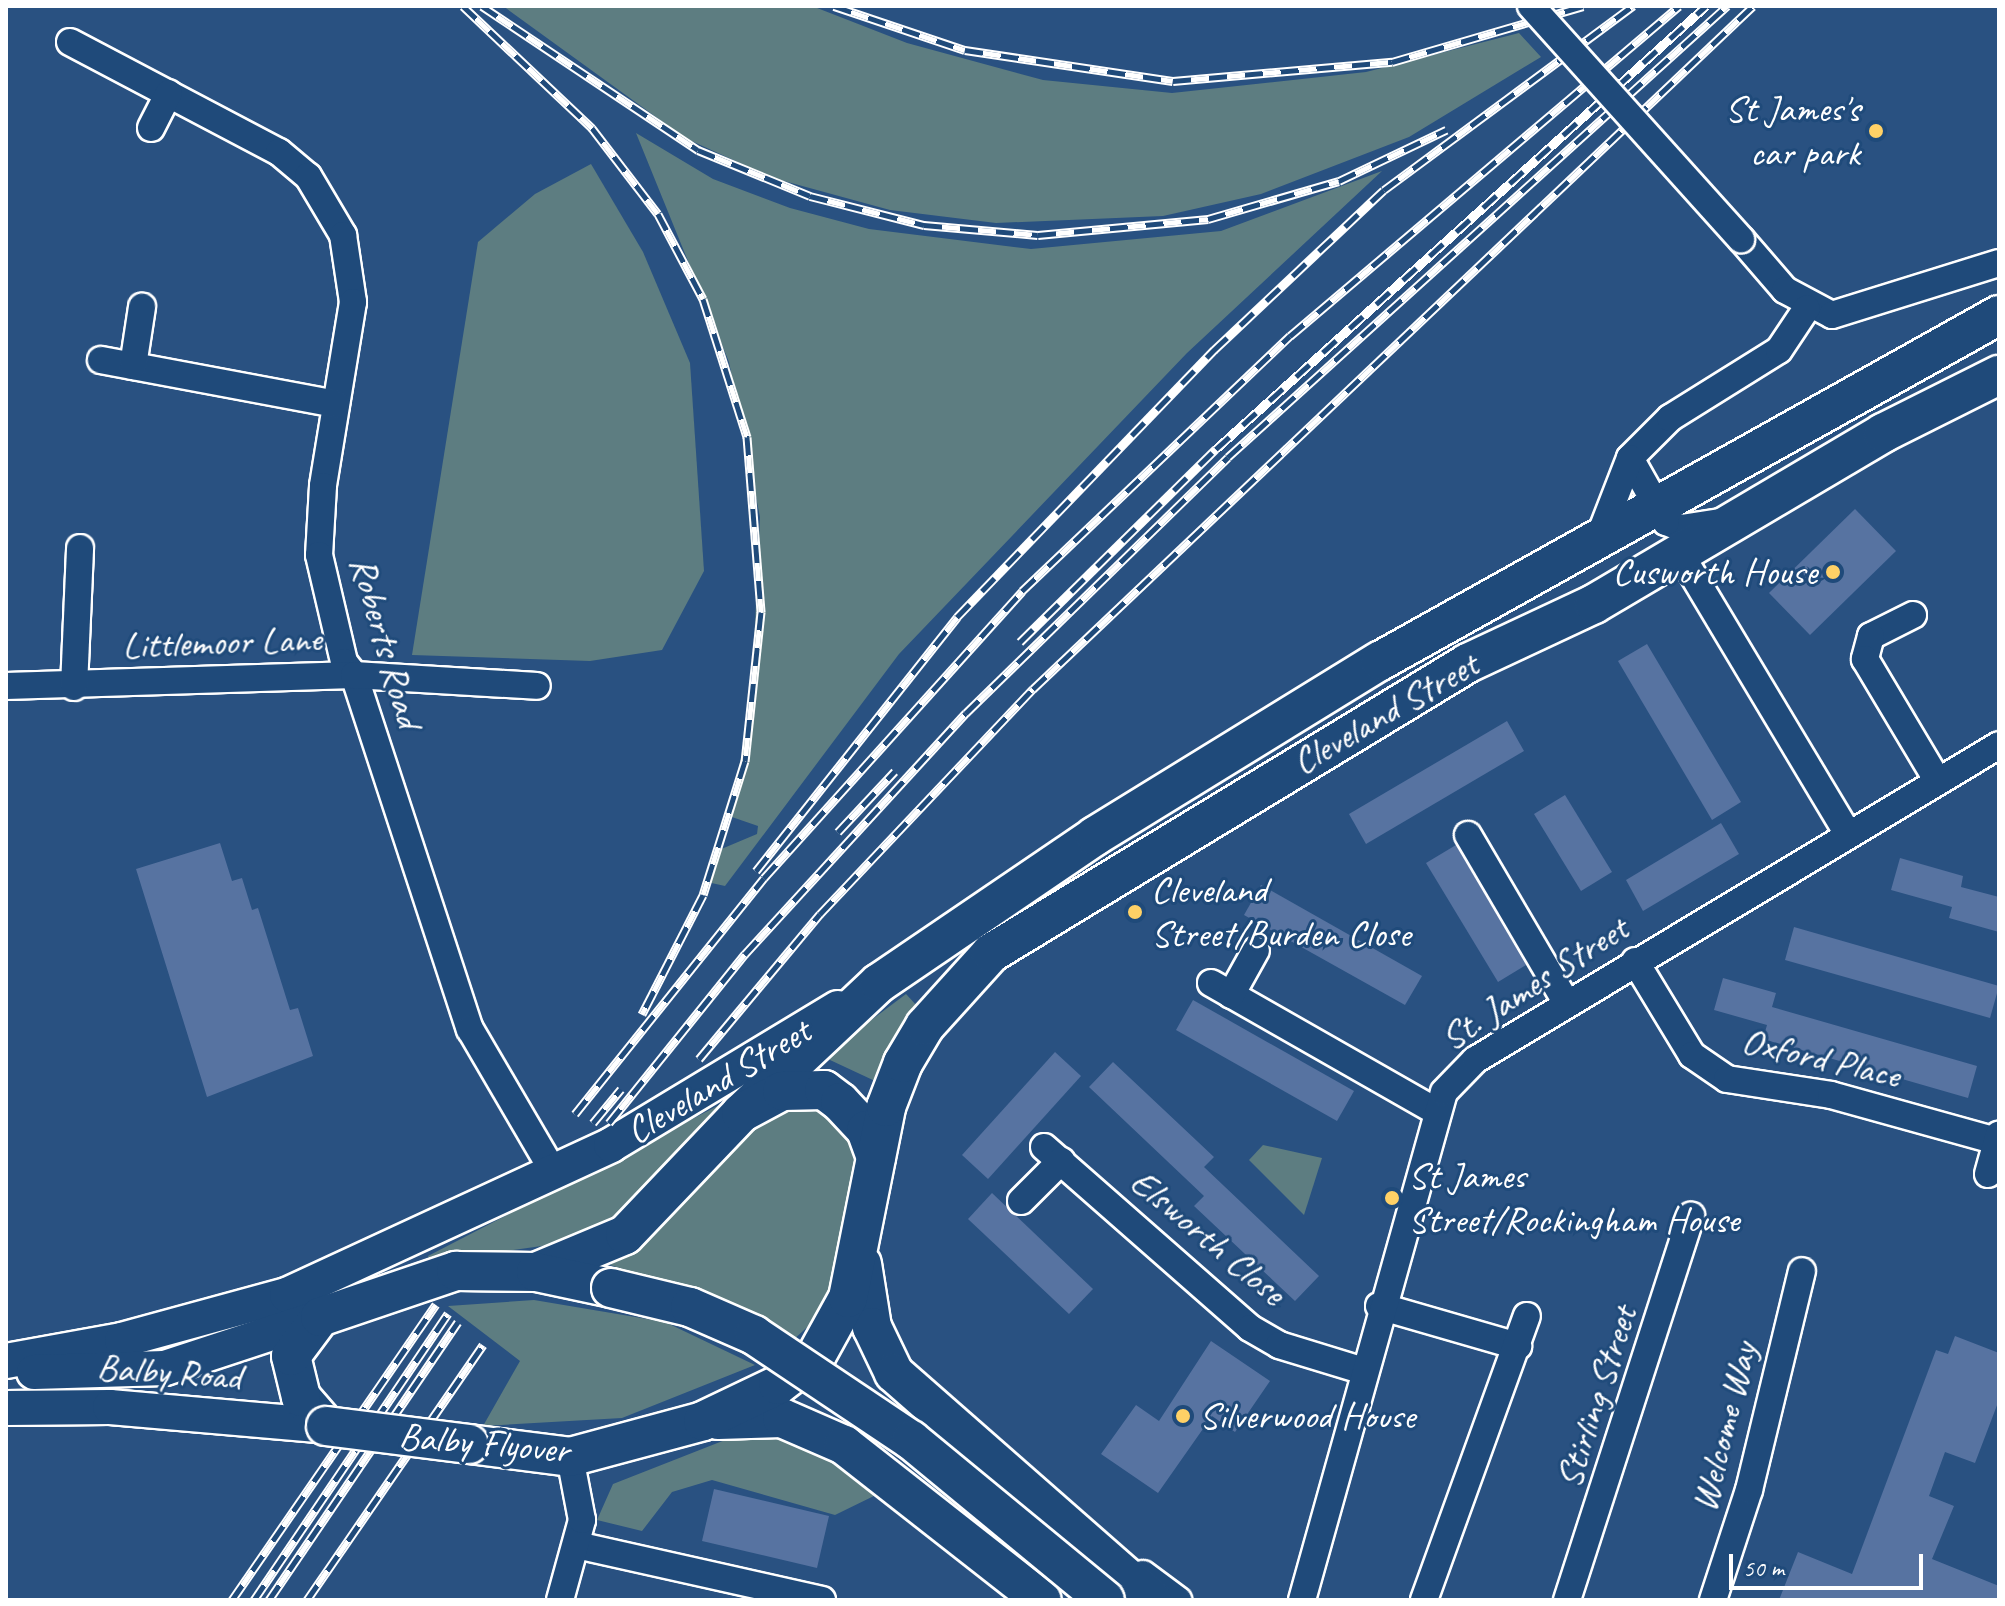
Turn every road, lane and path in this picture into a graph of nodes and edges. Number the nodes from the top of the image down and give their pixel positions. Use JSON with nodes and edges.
{"nodes":[{"id":1,"x":1531,"y":6,"type":"edge"},
{"id":2,"x":70,"y":42,"type":"dead end"},
{"id":3,"x":169,"y":93,"type":"junction"},
{"id":4,"x":151,"y":128,"type":"dead end"},
{"id":5,"x":1999,"y":263,"type":"edge"},
{"id":6,"x":142,"y":307,"type":"dead end"},
{"id":7,"x":1807,"y":308,"type":"junction"},
{"id":8,"x":1999,"y":315,"type":"edge"},
{"id":9,"x":101,"y":360,"type":"dead end"},
{"id":10,"x":133,"y":366,"type":"junction"},
{"id":11,"x":1999,"y":375,"type":"edge"},
{"id":12,"x":336,"y":404,"type":"junction"},
{"id":13,"x":1630,"y":458,"type":"junction"},
{"id":14,"x":1658,"y":508,"type":"junction"},
{"id":15,"x":1739,"y":518,"type":"junction"},
{"id":16,"x":1597,"y":543,"type":"junction"},
{"id":17,"x":80,"y":548,"type":"dead end"},
{"id":18,"x":1681,"y":555,"type":"junction"},
{"id":19,"x":1913,"y":615,"type":"dead end"},
{"id":20,"x":354,"y":675,"type":"junction"},
{"id":21,"x":6,"y":686,"type":"edge"},
{"id":22,"x":537,"y":686,"type":"dead end"},
{"id":23,"x":74,"y":687,"type":"junction"},
{"id":24,"x":1999,"y":745,"type":"edge"},
{"id":25,"x":1937,"y":780,"type":"junction"},
{"id":26,"x":1848,"y":834,"type":"junction"},
{"id":27,"x":1468,"y":835,"type":"dead end"},
{"id":28,"x":1256,"y":950,"type":"dead end"},
{"id":29,"x":1635,"y":961,"type":"junction"},
{"id":30,"x":879,"y":983,"type":"junction"},
{"id":31,"x":1567,"y":1004,"type":"junction"},
{"id":32,"x":1435,"y":1111,"type":"junction"},
{"id":33,"x":741,"y":1113,"type":"junction"},
{"id":34,"x":1998,"y":1138,"type":"edge"},
{"id":35,"x":876,"y":1157,"type":"junction"},
{"id":36,"x":554,"y":1173,"type":"junction"},
{"id":37,"x":1988,"y":1174,"type":"dead end"},
{"id":38,"x":1021,"y":1201,"type":"dead end"},
{"id":39,"x":1691,"y":1216,"type":"dead end"},
{"id":40,"x":860,"y":1253,"type":"junction"},
{"id":41,"x":1802,"y":1271,"type":"dead end"},
{"id":42,"x":536,"y":1272,"type":"junction"},
{"id":43,"x":1379,"y":1306,"type":"junction"},
{"id":44,"x":1527,"y":1316,"type":"dead end"},
{"id":45,"x":320,"y":1317,"type":"junction"},
{"id":46,"x":1518,"y":1346,"type":"junction"},
{"id":47,"x":6,"y":1361,"type":"edge"},
{"id":48,"x":1361,"y":1370,"type":"junction"},
{"id":49,"x":6,"y":1373,"type":"edge"},
{"id":50,"x":6,"y":1408,"type":"edge"},
{"id":51,"x":703,"y":1421,"type":"junction"},
{"id":52,"x":326,"y":1426,"type":"junction"},
{"id":53,"x":570,"y":1457,"type":"junction"},
{"id":54,"x":1030,"y":1492,"type":"junction"},
{"id":55,"x":581,"y":1546,"type":"junction"},
{"id":56,"x":787,"y":1593,"type":"edge"},
{"id":57,"x":560,"y":1600,"type":"edge"},
{"id":58,"x":822,"y":1600,"type":"edge"},
{"id":59,"x":1042,"y":1600,"type":"edge"},
{"id":60,"x":1105,"y":1600,"type":"edge"},
{"id":61,"x":1152,"y":1600,"type":"edge"},
{"id":62,"x":1178,"y":1600,"type":"edge"},
{"id":63,"x":1302,"y":1600,"type":"edge"},
{"id":64,"x":1424,"y":1600,"type":"edge"},
{"id":65,"x":1567,"y":1600,"type":"edge"},
{"id":66,"x":1713,"y":1600,"type":"edge"}],
"edges":[{"from":1,"to":7,"type":"street","bridge":true},
{"from":2,"to":3,"type":"street","name":"Roberts Road"},
{"from":3,"to":4,"type":"street"},
{"from":3,"to":12,"type":"street","name":"Roberts Road"},
{"from":5,"to":7,"type":"street"},
{"from":6,"to":10,"type":"street"},
{"from":7,"to":13,"type":"street"},
{"from":8,"to":14,"type":"highway","name":"Cleveland Street"},
{"from":9,"to":10,"type":"street"},
{"from":10,"to":12,"type":"street"},
{"from":11,"to":15,"type":"highway","name":"Cleveland Street"},
{"from":12,"to":20,"type":"street","name":"Roberts Road"},
{"from":13,"to":14,"type":"street"},
{"from":13,"to":16,"type":"street"},
{"from":14,"to":15,"type":"street"},
{"from":14,"to":16,"type":"highway","name":"Cleveland Street"},
{"from":15,"to":18,"type":"highway","name":"Cleveland Street"},
{"from":16,"to":30,"type":"highway","name":"Cleveland Street"},
{"from":17,"to":23,"type":"street"},
{"from":18,"to":26,"type":"street"},
{"from":18,"to":35,"type":"highway","name":"Cleveland Street"},
{"from":19,"to":25,"type":"street"},
{"from":20,"to":22,"type":"street","name":"Littlemoor Lane"},
{"from":20,"to":23,"type":"street","name":"Littlemoor Lane"},
{"from":20,"to":36,"type":"street","name":"Roberts Road"},
{"from":21,"to":23,"type":"street","name":"Littlemoor Lane"},
{"from":24,"to":25,"type":"street","name":"St. James Street"},
{"from":25,"to":26,"type":"street","name":"St. James Street"},
{"from":26,"to":29,"type":"street","name":"St. James Street"},
{"from":27,"to":31,"type":"street"},
{"from":28,"to":32,"type":"street"},
{"from":29,"to":31,"type":"street","name":"St. James Street"},
{"from":29,"to":34,"type":"street","name":"Oxford Place"},
{"from":30,"to":33,"type":"highway","name":"Cleveland Street"},
{"from":30,"to":36,"type":"main road","name":"Cleveland Street"},
{"from":31,"to":32,"type":"street","name":"St. James Street"},
{"from":32,"to":43,"type":"street","name":"St. James Street"},
{"from":33,"to":35,"type":"highway"},
{"from":33,"to":42,"type":"highway"},
{"from":34,"to":37,"type":"street","name":"Oxford Place"},
{"from":35,"to":40,"type":"highway","name":"Balby Flyover"},
{"from":36,"to":47,"type":"main road"},
{"from":38,"to":48,"type":"street","name":"Elsworth Close"},
{"from":39,"to":65,"type":"street","name":"Stirling Street"},
{"from":40,"to":51,"type":"highway","name":"Balby Flyover"},
{"from":40,"to":54,"type":"highway","name":"Balby Flyover"},
{"from":41,"to":66,"type":"street","name":"Welcome Way"},
{"from":42,"to":45,"type":"highway"},
{"from":42,"to":60,"type":"highway","bridge":true},
{"from":43,"to":46,"type":"street"},
{"from":43,"to":48,"type":"street","name":"St. James Street"},
{"from":44,"to":46,"type":"street"},
{"from":45,"to":49,"type":"main road"},
{"from":45,"to":52,"type":"highway"},
{"from":46,"to":64,"type":"street"},
{"from":48,"to":63,"type":"street","name":"St. James Street"},
{"from":50,"to":52,"type":"main road","name":"Balby Road"},
{"from":51,"to":53,"type":"highway","name":"Balby Flyover"},
{"from":51,"to":59,"type":"highway"},
{"from":52,"to":53,"type":"highway","name":"Balby Flyover","bridge":true},
{"from":53,"to":55,"type":"street"},
{"from":54,"to":61,"type":"highway","name":"Balby Flyover"},
{"from":54,"to":62,"type":"street"},
{"from":55,"to":56,"type":"street"},
{"from":55,"to":57,"type":"street"},
{"from":56,"to":58,"type":"street"}]}
